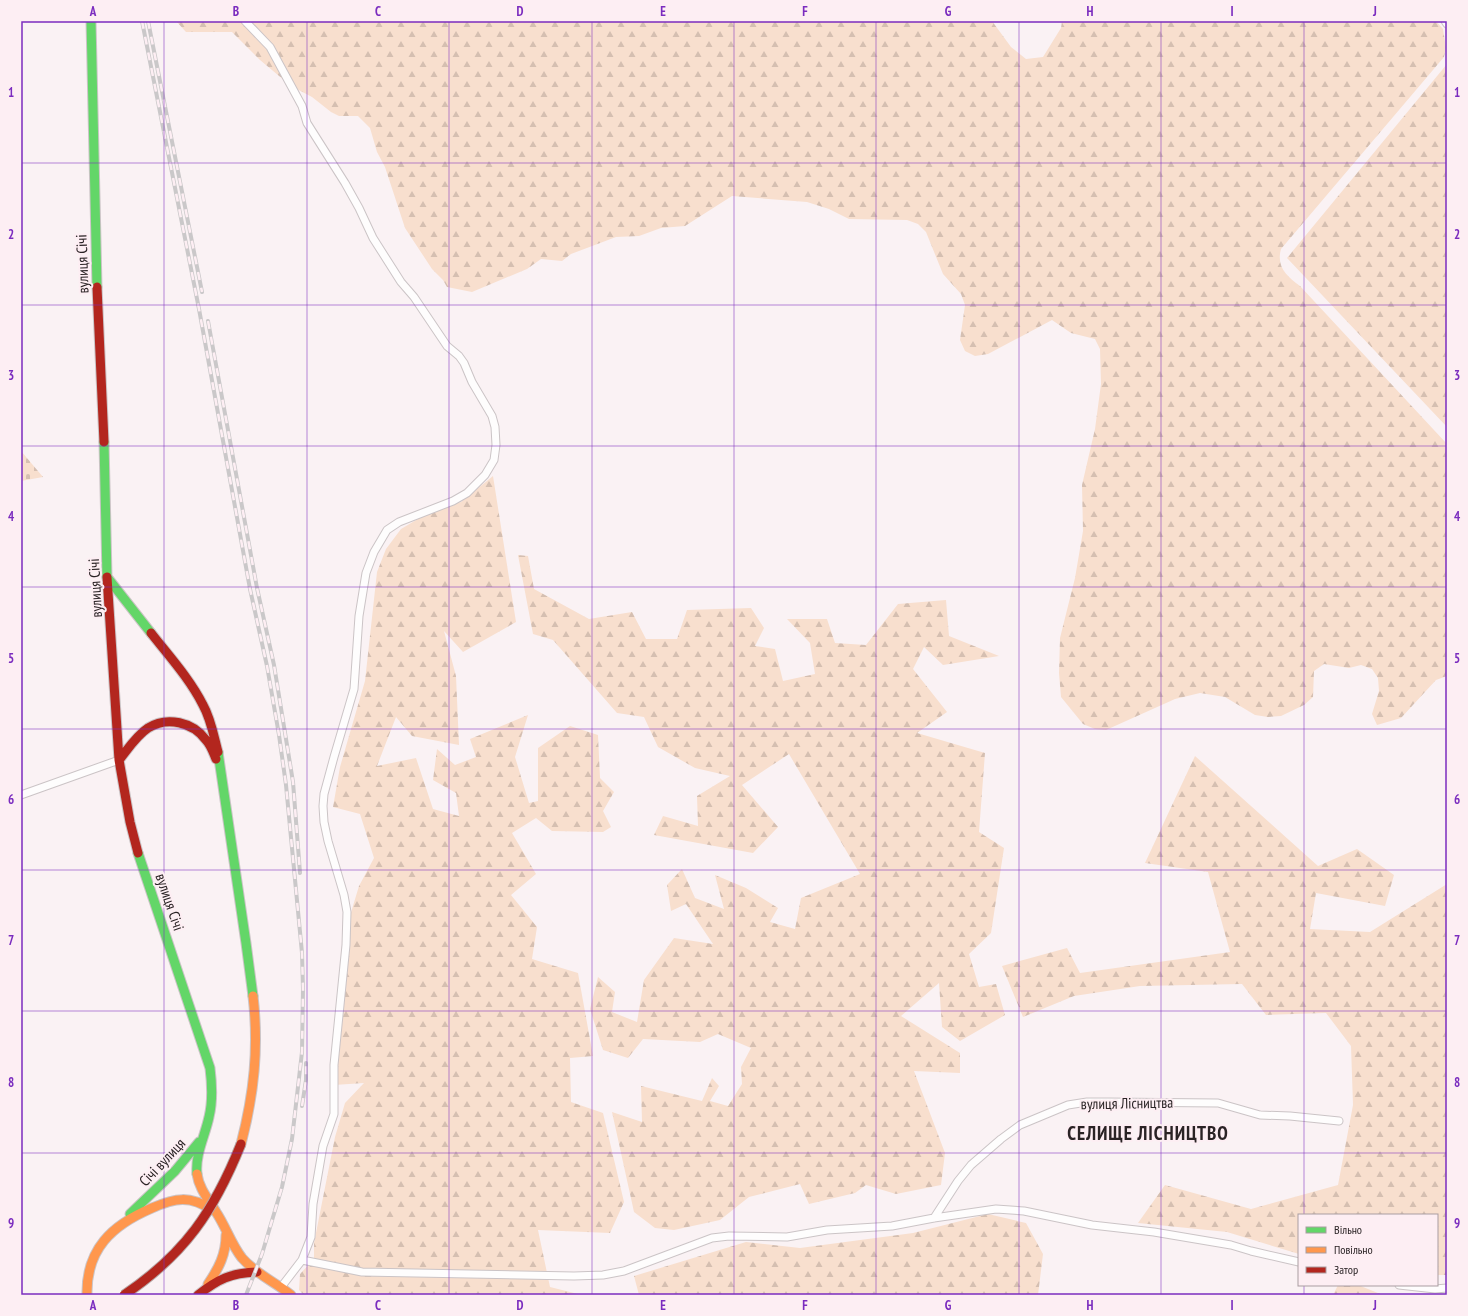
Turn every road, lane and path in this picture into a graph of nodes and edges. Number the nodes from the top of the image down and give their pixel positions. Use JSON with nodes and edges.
{"nodes":[{"id":1,"x":91,"y":21,"type":"edge"},
{"id":2,"x":245,"y":21,"type":"edge"},
{"id":3,"x":1445,"y":21,"type":"edge"},
{"id":4,"x":1447,"y":24,"type":"edge"},
{"id":5,"x":107,"y":577,"type":"junction"},
{"id":6,"x":119,"y":760,"type":"junction"},
{"id":7,"x":221,"y":769,"type":"junction"},
{"id":8,"x":21,"y":795,"type":"edge"},
{"id":9,"x":1340,"y":1121,"type":"dead end"},
{"id":10,"x":202,"y":1139,"type":"junction"},
{"id":11,"x":217,"y":1214,"type":"junction"},
{"id":12,"x":934,"y":1218,"type":"junction"},
{"id":13,"x":117,"y":1227,"type":"junction"},
{"id":14,"x":226,"y":1233,"type":"junction"},
{"id":15,"x":302,"y":1260,"type":"junction"},
{"id":16,"x":1298,"y":1262,"type":"edge"},
{"id":17,"x":257,"y":1272,"type":"junction"},
{"id":18,"x":282,"y":1286,"type":"junction"},
{"id":19,"x":1408,"y":1286,"type":"edge"},
{"id":20,"x":1447,"y":1288,"type":"edge"},
{"id":21,"x":201,"y":1293,"type":"edge"},
{"id":22,"x":88,"y":1295,"type":"edge"},
{"id":23,"x":124,"y":1295,"type":"edge"},
{"id":24,"x":291,"y":1295,"type":"edge"}],
"edges":[{"from":1,"to":5,"type":"main road","name":"вулиця Січі"},
{"from":2,"to":15,"type":"street"},
{"from":3,"to":4,"type":"street"},
{"from":5,"to":6,"type":"main road","name":"вулиця Січі"},
{"from":5,"to":7,"type":"main road"},
{"from":6,"to":7,"type":"main road"},
{"from":6,"to":8,"type":"street"},
{"from":6,"to":10,"type":"main road","name":"вулиця Січі"},
{"from":7,"to":23,"type":"main road","bridge":true},
{"from":9,"to":12,"type":"street","name":"вулиця Лісництва"},
{"from":10,"to":11,"type":"main road","name":"Січі вулиця"},
{"from":10,"to":13,"type":"main road","name":"Січі вулиця"},
{"from":11,"to":13,"type":"main road"},
{"from":11,"to":14,"type":"main road","name":"Січі вулиця"},
{"from":12,"to":15,"type":"street"},
{"from":12,"to":16,"type":"street"},
{"from":13,"to":22,"type":"main road"},
{"from":14,"to":17,"type":"main road","name":"Січі вулиця"},
{"from":14,"to":21,"type":"main road"},
{"from":15,"to":18,"type":"street"},
{"from":17,"to":18,"type":"main road","name":"Січі вулиця"},
{"from":17,"to":21,"type":"main road"},
{"from":18,"to":24,"type":"main road","name":"Січі вулиця"},
{"from":19,"to":20,"type":"street"}]}
